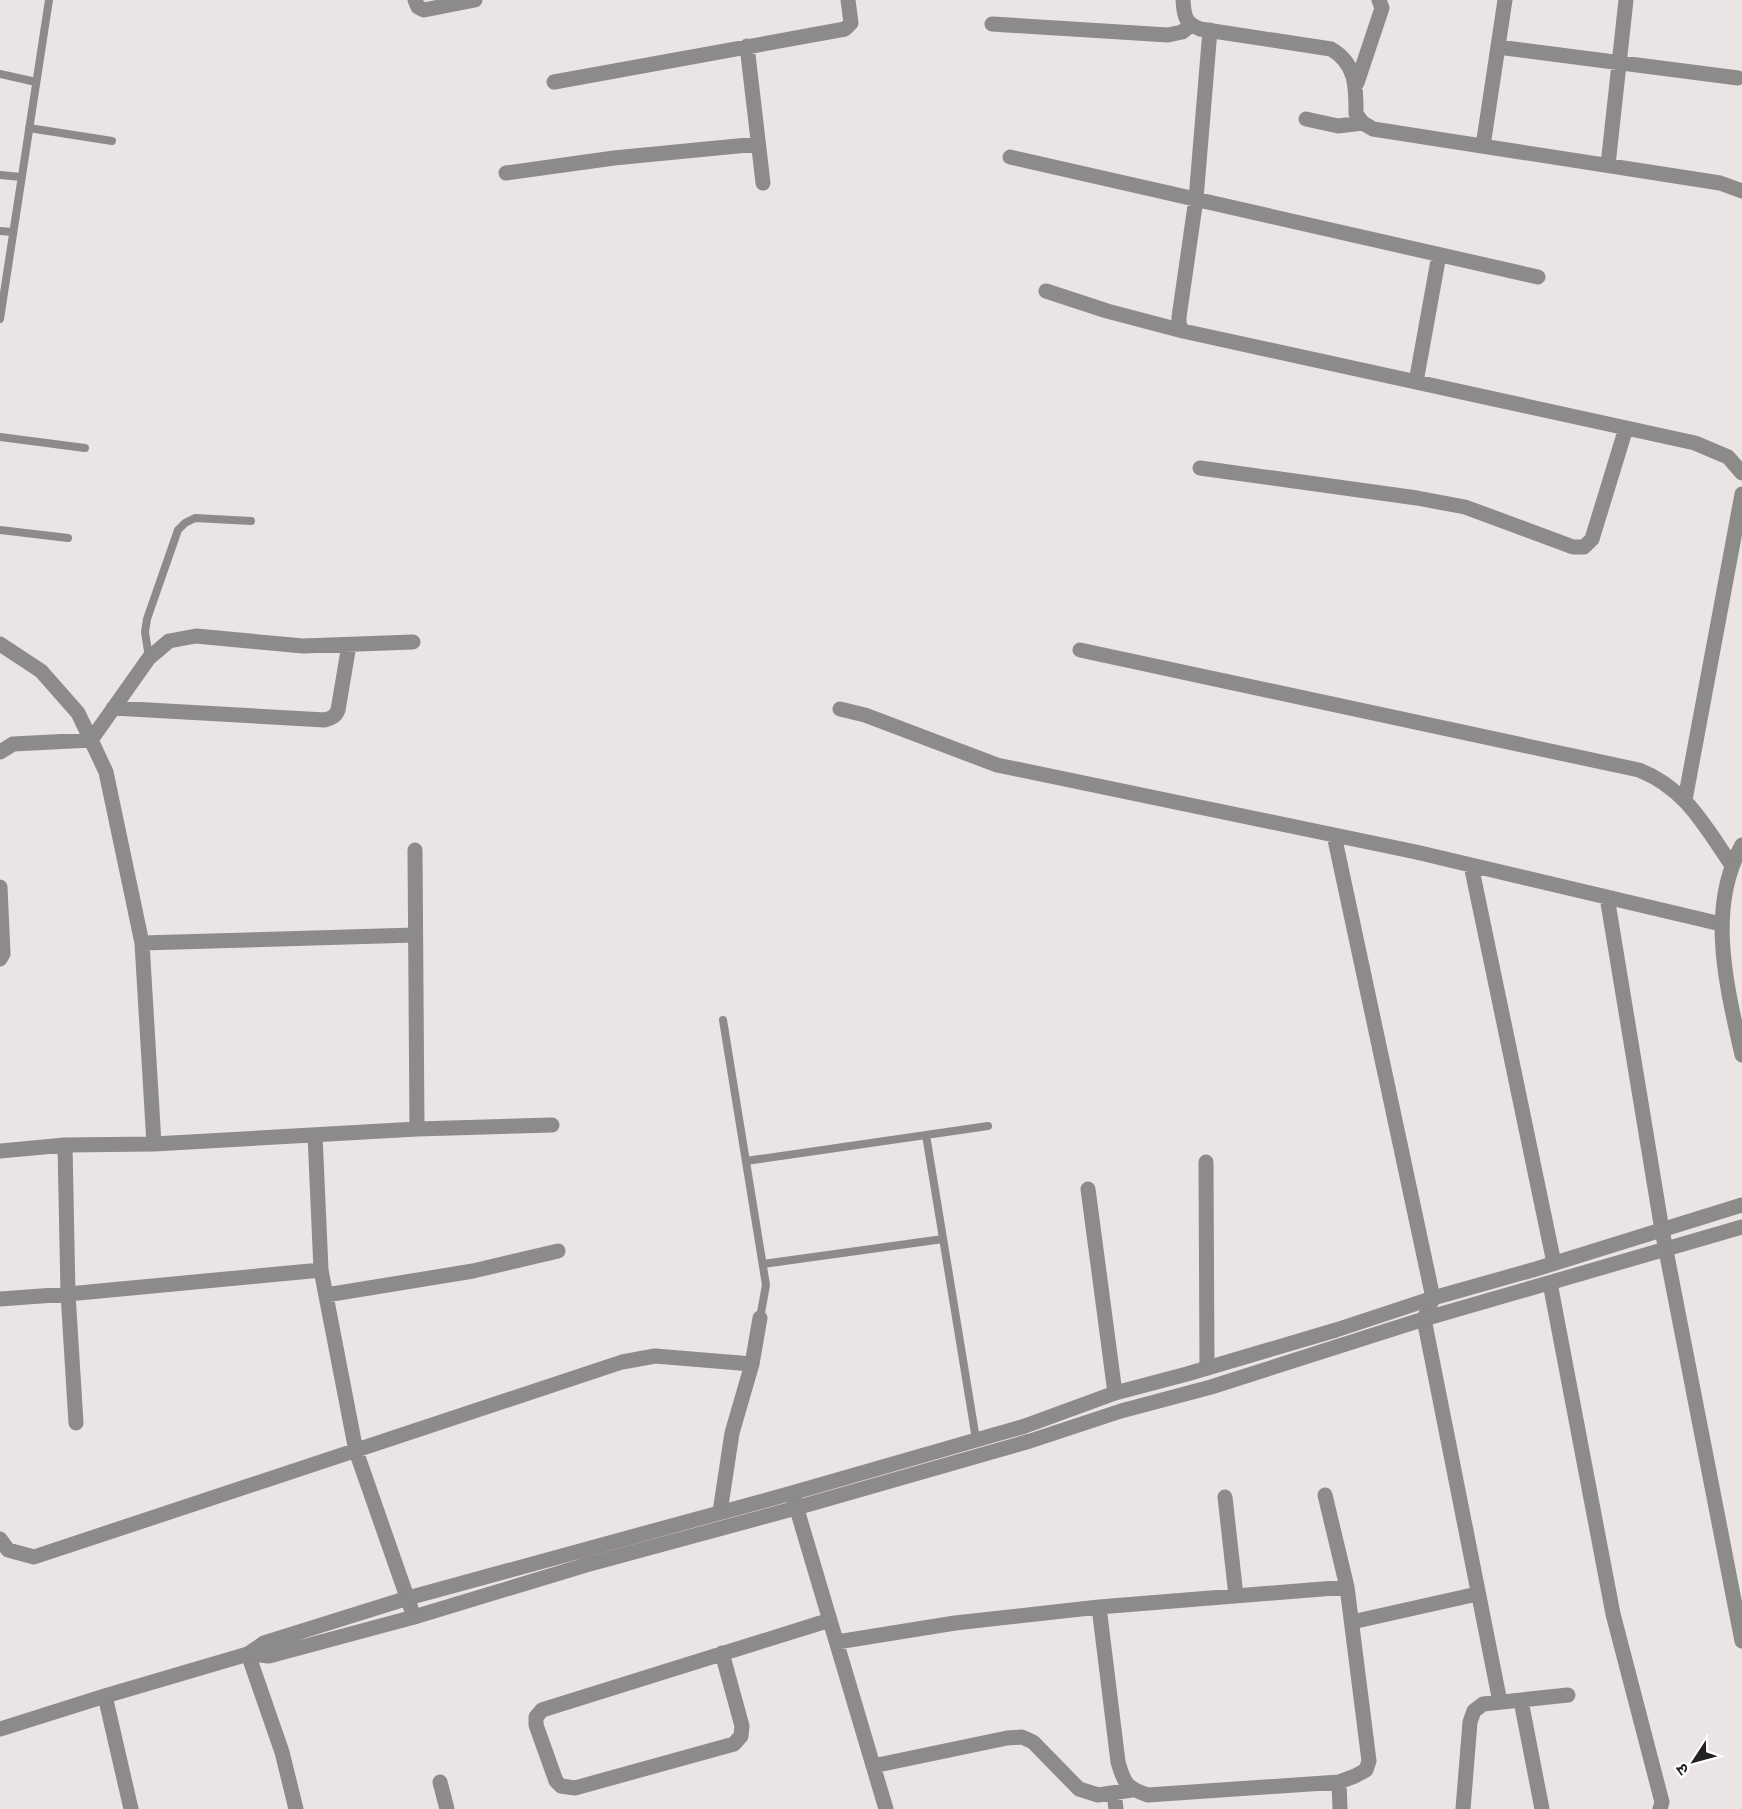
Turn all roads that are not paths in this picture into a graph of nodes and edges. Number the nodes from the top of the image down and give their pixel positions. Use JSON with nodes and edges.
{"nodes":[{"id":1,"x":49,"y":0,"type":"edge"},
{"id":2,"x":415,"y":0,"type":"edge"},
{"id":3,"x":475,"y":0,"type":"edge"},
{"id":4,"x":848,"y":0,"type":"edge"},
{"id":5,"x":1183,"y":0,"type":"edge"},
{"id":6,"x":1505,"y":0,"type":"edge"},
{"id":7,"x":1626,"y":0,"type":"edge"},
{"id":8,"x":1376,"y":2,"type":"edge"},
{"id":9,"x":992,"y":24,"type":"dead end"},
{"id":10,"x":1191,"y":25,"type":"junction"},
{"id":11,"x":1210,"y":30,"type":"junction"},
{"id":12,"x":747,"y":46,"type":"junction"},
{"id":13,"x":1498,"y":47,"type":"junction"},
{"id":14,"x":1619,"y":63,"type":"junction"},
{"id":15,"x":0,"y":74,"type":"edge"},
{"id":16,"x":1738,"y":78,"type":"dead end"},
{"id":17,"x":36,"y":82,"type":"junction"},
{"id":18,"x":554,"y":82,"type":"dead end"},
{"id":19,"x":1356,"y":83,"type":"junction"},
{"id":20,"x":1306,"y":119,"type":"dead end"},
{"id":21,"x":1363,"y":123,"type":"junction"},
{"id":22,"x":29,"y":128,"type":"junction"},
{"id":23,"x":112,"y":141,"type":"dead end"},
{"id":24,"x":758,"y":144,"type":"junction"},
{"id":25,"x":1483,"y":146,"type":"junction"},
{"id":26,"x":1010,"y":157,"type":"dead end"},
{"id":27,"x":1608,"y":165,"type":"junction"},
{"id":28,"x":506,"y":173,"type":"dead end"},
{"id":29,"x":0,"y":174,"type":"edge"},
{"id":30,"x":21,"y":177,"type":"junction"},
{"id":31,"x":763,"y":183,"type":"dead end"},
{"id":32,"x":1742,"y":191,"type":"edge"},
{"id":33,"x":1196,"y":200,"type":"junction"},
{"id":34,"x":0,"y":231,"type":"edge"},
{"id":35,"x":13,"y":232,"type":"junction"},
{"id":36,"x":1439,"y":255,"type":"junction"},
{"id":37,"x":1538,"y":277,"type":"dead end"},
{"id":38,"x":1046,"y":291,"type":"dead end"},
{"id":39,"x":0,"y":319,"type":"edge"},
{"id":40,"x":1183,"y":331,"type":"junction"},
{"id":41,"x":1416,"y":382,"type":"junction"},
{"id":42,"x":1626,"y":428,"type":"junction"},
{"id":43,"x":0,"y":437,"type":"edge"},
{"id":44,"x":85,"y":448,"type":"dead end"},
{"id":45,"x":1200,"y":468,"type":"dead end"},
{"id":46,"x":1742,"y":473,"type":"edge"},
{"id":47,"x":1742,"y":494,"type":"edge"},
{"id":48,"x":251,"y":521,"type":"dead end"},
{"id":49,"x":0,"y":530,"type":"edge"},
{"id":50,"x":69,"y":538,"type":"dead end"},
{"id":51,"x":413,"y":642,"type":"dead end"},
{"id":52,"x":0,"y":644,"type":"edge"},
{"id":53,"x":349,"y":645,"type":"junction"},
{"id":54,"x":1080,"y":650,"type":"dead end"},
{"id":55,"x":149,"y":658,"type":"junction"},
{"id":56,"x":113,"y":708,"type":"junction"},
{"id":57,"x":840,"y":709,"type":"dead end"},
{"id":58,"x":91,"y":740,"type":"junction"},
{"id":59,"x":0,"y":752,"type":"edge"},
{"id":60,"x":1685,"y":800,"type":"junction"},
{"id":61,"x":1334,"y":835,"type":"junction"},
{"id":62,"x":1742,"y":845,"type":"edge"},
{"id":63,"x":415,"y":850,"type":"dead end"},
{"id":64,"x":1731,"y":864,"type":"junction"},
{"id":65,"x":1471,"y":865,"type":"junction"},
{"id":66,"x":0,"y":887,"type":"edge"},
{"id":67,"x":1607,"y":897,"type":"junction"},
{"id":68,"x":1721,"y":924,"type":"junction"},
{"id":69,"x":415,"y":935,"type":"junction"},
{"id":70,"x":142,"y":943,"type":"junction"},
{"id":71,"x":0,"y":959,"type":"edge"},
{"id":72,"x":723,"y":1020,"type":"dead end"},
{"id":73,"x":1742,"y":1055,"type":"edge"},
{"id":74,"x":552,"y":1125,"type":"dead end"},
{"id":75,"x":988,"y":1126,"type":"dead end"},
{"id":76,"x":417,"y":1129,"type":"junction"},
{"id":77,"x":315,"y":1135,"type":"junction"},
{"id":78,"x":926,"y":1136,"type":"junction"},
{"id":79,"x":154,"y":1144,"type":"junction"},
{"id":80,"x":64,"y":1145,"type":"junction"},
{"id":81,"x":0,"y":1151,"type":"edge"},
{"id":82,"x":746,"y":1161,"type":"junction"},
{"id":83,"x":1206,"y":1162,"type":"dead end"},
{"id":84,"x":1088,"y":1189,"type":"dead end"},
{"id":85,"x":1742,"y":1205,"type":"edge"},
{"id":86,"x":1742,"y":1227,"type":"edge"},
{"id":87,"x":1662,"y":1230,"type":"junction"},
{"id":88,"x":943,"y":1239,"type":"junction"},
{"id":89,"x":1666,"y":1250,"type":"junction"},
{"id":90,"x":558,"y":1251,"type":"dead end"},
{"id":91,"x":1554,"y":1263,"type":"junction"},
{"id":92,"x":763,"y":1264,"type":"junction"},
{"id":93,"x":321,"y":1270,"type":"junction"},
{"id":94,"x":1550,"y":1282,"type":"junction"},
{"id":95,"x":68,"y":1294,"type":"junction"},
{"id":96,"x":326,"y":1294,"type":"junction"},
{"id":97,"x":1433,"y":1298,"type":"junction"},
{"id":98,"x":0,"y":1299,"type":"edge"},
{"id":99,"x":760,"y":1318,"type":"joint"},
{"id":100,"x":1424,"y":1319,"type":"junction"},
{"id":101,"x":752,"y":1364,"type":"junction"},
{"id":102,"x":1207,"y":1368,"type":"junction"},
{"id":103,"x":1114,"y":1393,"type":"junction"},
{"id":104,"x":76,"y":1423,"type":"dead end"},
{"id":105,"x":976,"y":1439,"type":"junction"},
{"id":106,"x":356,"y":1451,"type":"junction"},
{"id":107,"x":792,"y":1493,"type":"junction"},
{"id":108,"x":1325,"y":1495,"type":"dead end"},
{"id":109,"x":1225,"y":1497,"type":"dead end"},
{"id":110,"x":796,"y":1508,"type":"junction"},
{"id":111,"x":720,"y":1512,"type":"junction"},
{"id":112,"x":0,"y":1539,"type":"edge"},
{"id":113,"x":1347,"y":1587,"type":"junction"},
{"id":114,"x":1477,"y":1594,"type":"junction"},
{"id":115,"x":1236,"y":1596,"type":"junction"},
{"id":116,"x":408,"y":1598,"type":"junction"},
{"id":117,"x":1099,"y":1607,"type":"junction"},
{"id":118,"x":414,"y":1617,"type":"junction"},
{"id":119,"x":830,"y":1620,"type":"junction"},
{"id":120,"x":1352,"y":1622,"type":"junction"},
{"id":121,"x":1742,"y":1641,"type":"edge"},
{"id":122,"x":837,"y":1642,"type":"junction"},
{"id":123,"x":722,"y":1653,"type":"junction"},
{"id":124,"x":248,"y":1654,"type":"junction"},
{"id":125,"x":1568,"y":1695,"type":"dead end"},
{"id":126,"x":105,"y":1696,"type":"junction"},
{"id":127,"x":1521,"y":1701,"type":"junction"},
{"id":128,"x":1500,"y":1702,"type":"junction"},
{"id":129,"x":0,"y":1729,"type":"edge"},
{"id":130,"x":873,"y":1766,"type":"junction"},
{"id":131,"x":440,"y":1782,"type":"dead end"},
{"id":132,"x":1339,"y":1782,"type":"junction"},
{"id":133,"x":1132,"y":1790,"type":"junction"},
{"id":134,"x":1114,"y":1792,"type":"junction"},
{"id":135,"x":131,"y":1809,"type":"edge"},
{"id":136,"x":296,"y":1809,"type":"edge"},
{"id":137,"x":447,"y":1809,"type":"edge"},
{"id":138,"x":886,"y":1809,"type":"edge"},
{"id":139,"x":1116,"y":1809,"type":"edge"},
{"id":140,"x":1340,"y":1809,"type":"edge"},
{"id":141,"x":1463,"y":1809,"type":"edge"},
{"id":142,"x":1542,"y":1809,"type":"edge"},
{"id":143,"x":1660,"y":1809,"type":"edge"}],
"edges":[{"from":1,"to":17,"type":"lane"},
{"from":2,"to":3,"type":"street"},
{"from":4,"to":12,"type":"street"},
{"from":5,"to":10,"type":"street"},
{"from":6,"to":13,"type":"street"},
{"from":7,"to":14,"type":"street"},
{"from":8,"to":19,"type":"street"},
{"from":9,"to":10,"type":"street"},
{"from":10,"to":11,"type":"street"},
{"from":11,"to":19,"type":"street"},
{"from":11,"to":33,"type":"street"},
{"from":12,"to":18,"type":"street"},
{"from":12,"to":24,"type":"street"},
{"from":13,"to":14,"type":"street"},
{"from":13,"to":25,"type":"street"},
{"from":14,"to":16,"type":"street"},
{"from":14,"to":27,"type":"street"},
{"from":15,"to":17,"type":"lane"},
{"from":17,"to":22,"type":"lane"},
{"from":19,"to":21,"type":"street"},
{"from":20,"to":21,"type":"street"},
{"from":21,"to":25,"type":"street"},
{"from":22,"to":23,"type":"lane"},
{"from":22,"to":30,"type":"lane"},
{"from":24,"to":28,"type":"street"},
{"from":24,"to":31,"type":"street"},
{"from":25,"to":27,"type":"street"},
{"from":26,"to":33,"type":"street"},
{"from":27,"to":32,"type":"street"},
{"from":29,"to":30,"type":"lane"},
{"from":30,"to":35,"type":"lane"},
{"from":33,"to":36,"type":"street"},
{"from":33,"to":40,"type":"street"},
{"from":34,"to":35,"type":"lane"},
{"from":35,"to":39,"type":"lane"},
{"from":36,"to":37,"type":"street"},
{"from":36,"to":41,"type":"street"},
{"from":38,"to":40,"type":"street"},
{"from":40,"to":41,"type":"street"},
{"from":41,"to":42,"type":"street"},
{"from":42,"to":45,"type":"street"},
{"from":42,"to":46,"type":"street"},
{"from":43,"to":44,"type":"lane"},
{"from":47,"to":60,"type":"street"},
{"from":48,"to":55,"type":"lane"},
{"from":49,"to":50,"type":"lane"},
{"from":51,"to":53,"type":"street"},
{"from":52,"to":58,"type":"street"},
{"from":53,"to":55,"type":"street"},
{"from":53,"to":56,"type":"street"},
{"from":54,"to":60,"type":"street"},
{"from":55,"to":56,"type":"street"},
{"from":56,"to":58,"type":"street"},
{"from":57,"to":61,"type":"street"},
{"from":58,"to":59,"type":"street"},
{"from":58,"to":70,"type":"street"},
{"from":60,"to":64,"type":"street"},
{"from":61,"to":65,"type":"street"},
{"from":61,"to":97,"type":"street"},
{"from":62,"to":64,"type":"street"},
{"from":63,"to":69,"type":"street"},
{"from":64,"to":68,"type":"street"},
{"from":65,"to":67,"type":"street"},
{"from":65,"to":91,"type":"street"},
{"from":66,"to":71,"type":"street"},
{"from":67,"to":68,"type":"street"},
{"from":67,"to":87,"type":"street"},
{"from":68,"to":73,"type":"street"},
{"from":69,"to":70,"type":"street"},
{"from":69,"to":76,"type":"street"},
{"from":70,"to":79,"type":"street"},
{"from":72,"to":82,"type":"lane"},
{"from":74,"to":76,"type":"street"},
{"from":75,"to":78,"type":"lane"},
{"from":76,"to":77,"type":"street"},
{"from":77,"to":79,"type":"street"},
{"from":77,"to":93,"type":"street"},
{"from":78,"to":82,"type":"lane"},
{"from":78,"to":88,"type":"lane"},
{"from":79,"to":80,"type":"street"},
{"from":80,"to":81,"type":"street"},
{"from":80,"to":95,"type":"street"},
{"from":82,"to":92,"type":"lane"},
{"from":83,"to":102,"type":"street"},
{"from":84,"to":103,"type":"street"},
{"from":85,"to":87,"type":"street"},
{"from":86,"to":89,"type":"street"},
{"from":87,"to":89,"type":"street"},
{"from":87,"to":91,"type":"street"},
{"from":88,"to":92,"type":"lane"},
{"from":88,"to":105,"type":"lane"},
{"from":89,"to":94,"type":"street"},
{"from":89,"to":121,"type":"street"},
{"from":90,"to":96,"type":"street"},
{"from":91,"to":97,"type":"street"},
{"from":92,"to":99,"type":"lane"},
{"from":93,"to":95,"type":"street"},
{"from":93,"to":96,"type":"street"},
{"from":94,"to":100,"type":"street"},
{"from":94,"to":143,"type":"street"},
{"from":95,"to":98,"type":"street"},
{"from":95,"to":104,"type":"street"},
{"from":96,"to":106,"type":"street"},
{"from":97,"to":100,"type":"street"},
{"from":97,"to":102,"type":"street"},
{"from":99,"to":101,"type":"street"},
{"from":100,"to":110,"type":"street"},
{"from":100,"to":114,"type":"street"},
{"from":101,"to":106,"type":"street"},
{"from":101,"to":111,"type":"street"},
{"from":102,"to":103,"type":"street"},
{"from":103,"to":105,"type":"street"},
{"from":105,"to":107,"type":"street"},
{"from":106,"to":112,"type":"street"},
{"from":106,"to":116,"type":"street"},
{"from":107,"to":110,"type":"street"},
{"from":107,"to":111,"type":"street"},
{"from":108,"to":113,"type":"street"},
{"from":109,"to":115,"type":"street"},
{"from":110,"to":118,"type":"street"},
{"from":110,"to":119,"type":"street"},
{"from":111,"to":116,"type":"street"},
{"from":113,"to":115,"type":"street"},
{"from":113,"to":120,"type":"street"},
{"from":114,"to":120,"type":"street"},
{"from":114,"to":128,"type":"street"},
{"from":115,"to":117,"type":"street"},
{"from":116,"to":118,"type":"street"},
{"from":116,"to":124,"type":"street"},
{"from":117,"to":122,"type":"street"},
{"from":117,"to":133,"type":"street"},
{"from":118,"to":124,"type":"street"},
{"from":119,"to":122,"type":"street"},
{"from":119,"to":123,"type":"street"},
{"from":120,"to":132,"type":"street"},
{"from":122,"to":130,"type":"street"},
{"from":123,"to":123,"type":"street"},
{"from":124,"to":126,"type":"street"},
{"from":124,"to":136,"type":"street"},
{"from":125,"to":127,"type":"street"},
{"from":126,"to":129,"type":"street"},
{"from":126,"to":135,"type":"street"},
{"from":127,"to":128,"type":"street"},
{"from":127,"to":142,"type":"street"},
{"from":128,"to":141,"type":"street"},
{"from":130,"to":134,"type":"street"},
{"from":130,"to":138,"type":"street"},
{"from":131,"to":137,"type":"street"},
{"from":132,"to":133,"type":"street"},
{"from":132,"to":140,"type":"street"},
{"from":133,"to":134,"type":"street"},
{"from":134,"to":139,"type":"street"}]}
